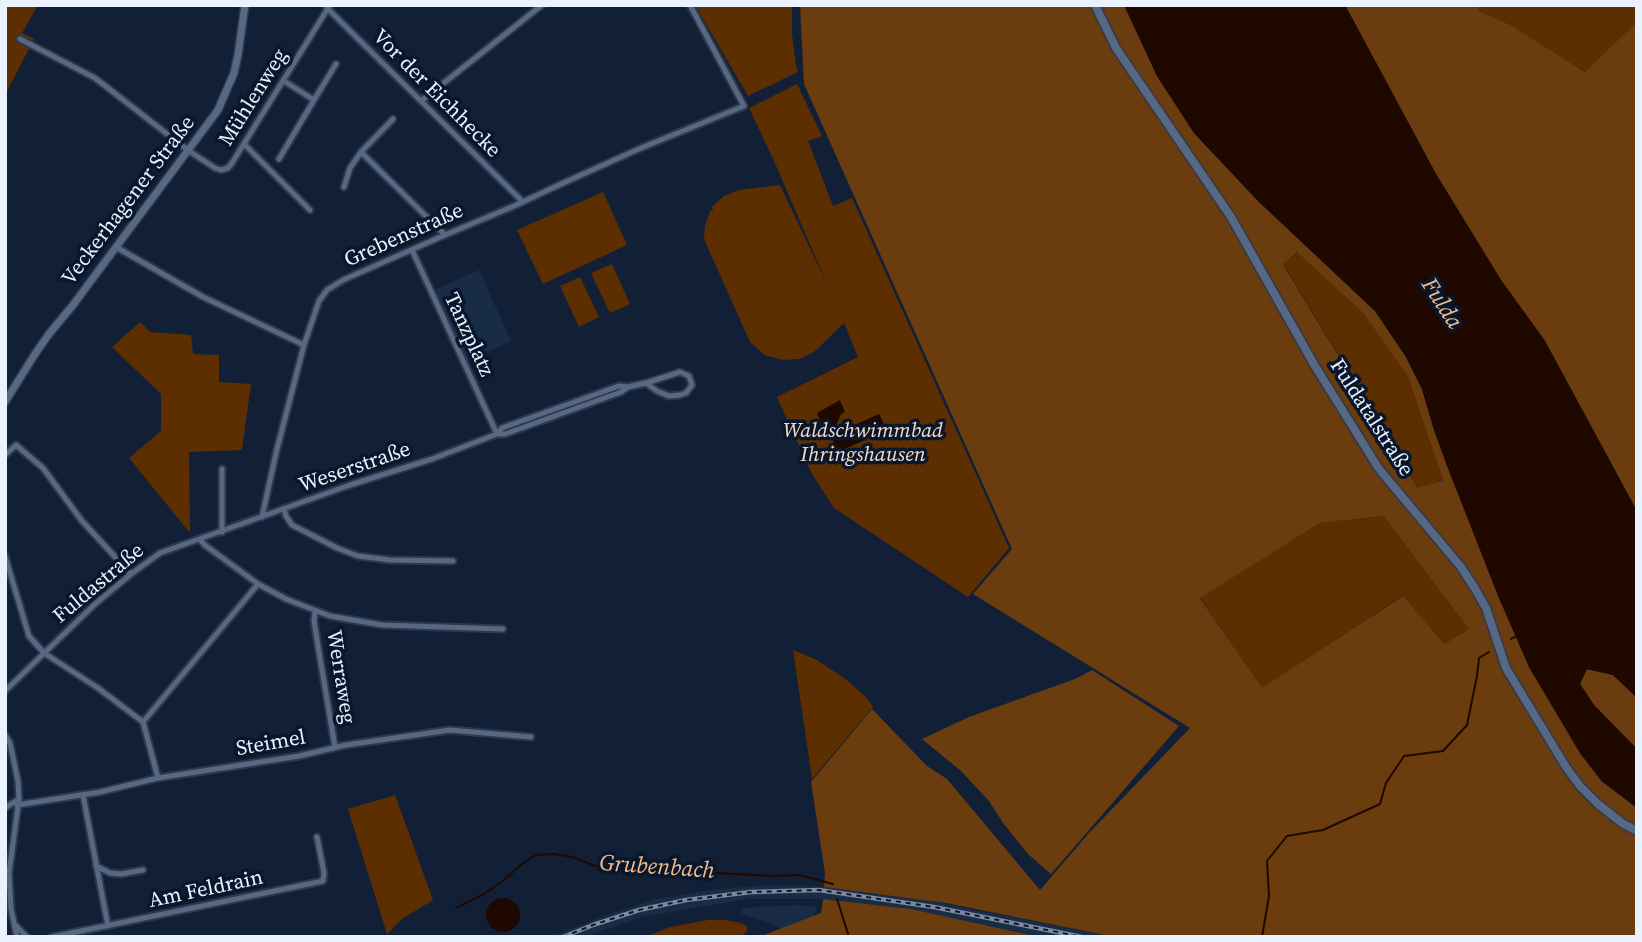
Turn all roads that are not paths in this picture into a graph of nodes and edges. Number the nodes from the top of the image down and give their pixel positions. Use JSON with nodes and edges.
{"nodes":[{"id":1,"x":245,"y":5,"type":"edge"},
{"id":2,"x":542,"y":5,"type":"edge"},
{"id":3,"x":690,"y":5,"type":"edge"},
{"id":4,"x":1095,"y":5,"type":"edge"},
{"id":5,"x":328,"y":7,"type":"edge"},
{"id":6,"x":20,"y":38,"type":"dead end"},
{"id":7,"x":336,"y":64,"type":"dead end"},
{"id":8,"x":284,"y":81,"type":"junction"},
{"id":9,"x":314,"y":100,"type":"junction"},
{"id":10,"x":422,"y":101,"type":"junction"},
{"id":11,"x":393,"y":120,"type":"dead end"},
{"id":12,"x":244,"y":144,"type":"junction"},
{"id":13,"x":189,"y":151,"type":"junction"},
{"id":14,"x":361,"y":152,"type":"junction"},
{"id":15,"x":278,"y":159,"type":"dead end"},
{"id":16,"x":344,"y":187,"type":"dead end"},
{"id":17,"x":523,"y":202,"type":"junction"},
{"id":18,"x":310,"y":210,"type":"dead end"},
{"id":19,"x":445,"y":234,"type":"junction"},
{"id":20,"x":116,"y":247,"type":"junction"},
{"id":21,"x":412,"y":250,"type":"junction"},
{"id":22,"x":304,"y":345,"type":"junction"},
{"id":23,"x":646,"y":383,"type":"junction"},
{"id":24,"x":5,"y":402,"type":"edge"},
{"id":25,"x":497,"y":434,"type":"junction"},
{"id":26,"x":5,"y":455,"type":"edge"},
{"id":27,"x":222,"y":469,"type":"dead end"},
{"id":28,"x":284,"y":509,"type":"junction"},
{"id":29,"x":262,"y":517,"type":"junction"},
{"id":30,"x":222,"y":532,"type":"junction"},
{"id":31,"x":200,"y":540,"type":"junction"},
{"id":32,"x":5,"y":556,"type":"edge"},
{"id":33,"x":453,"y":561,"type":"dead end"},
{"id":34,"x":131,"y":573,"type":"junction"},
{"id":35,"x":258,"y":584,"type":"junction"},
{"id":36,"x":315,"y":612,"type":"junction"},
{"id":37,"x":503,"y":629,"type":"dead end"},
{"id":38,"x":44,"y":653,"type":"junction"},
{"id":39,"x":5,"y":691,"type":"edge"},
{"id":40,"x":143,"y":722,"type":"junction"},
{"id":41,"x":5,"y":735,"type":"edge"},
{"id":42,"x":531,"y":737,"type":"dead end"},
{"id":43,"x":335,"y":747,"type":"junction"},
{"id":44,"x":158,"y":778,"type":"junction"},
{"id":45,"x":83,"y":795,"type":"junction"},
{"id":46,"x":18,"y":802,"type":"junction"},
{"id":47,"x":5,"y":808,"type":"edge"},
{"id":48,"x":1637,"y":831,"type":"edge"},
{"id":49,"x":317,"y":837,"type":"dead end"},
{"id":50,"x":96,"y":866,"type":"junction"},
{"id":51,"x":143,"y":870,"type":"dead end"},
{"id":52,"x":15,"y":925,"type":"junction"},
{"id":53,"x":108,"y":926,"type":"junction"},
{"id":54,"x":17,"y":937,"type":"edge"},
{"id":55,"x":27,"y":937,"type":"edge"},
{"id":56,"x":52,"y":937,"type":"edge"}],
"edges":[{"from":1,"to":13,"type":"street","name":"Veckerhagener Straße"},
{"from":2,"to":10,"type":"street"},
{"from":3,"to":17,"type":"street","name":"Grebenstraße"},
{"from":4,"to":48,"type":"main road","name":"Fuldatalstraße"},
{"from":5,"to":8,"type":"street","name":"Mühlenweg"},
{"from":5,"to":10,"type":"street","name":"Vor der Eichhecke"},
{"from":6,"to":13,"type":"street"},
{"from":7,"to":9,"type":"street"},
{"from":8,"to":9,"type":"street"},
{"from":8,"to":12,"type":"street","name":"Mühlenweg"},
{"from":9,"to":15,"type":"street"},
{"from":10,"to":17,"type":"street","name":"Vor der Eichhecke"},
{"from":11,"to":14,"type":"street"},
{"from":12,"to":13,"type":"street","name":"Mühlenweg"},
{"from":12,"to":18,"type":"street"},
{"from":13,"to":20,"type":"street","name":"Veckerhagener Straße"},
{"from":14,"to":16,"type":"street"},
{"from":14,"to":19,"type":"street"},
{"from":17,"to":19,"type":"street","name":"Grebenstraße"},
{"from":19,"to":21,"type":"street","name":"Grebenstraße"},
{"from":20,"to":22,"type":"street"},
{"from":20,"to":24,"type":"street","name":"Veckerhagener Straße"},
{"from":21,"to":22,"type":"street","name":"Grebenstraße"},
{"from":21,"to":25,"type":"street","name":"Tanzplatz"},
{"from":22,"to":29,"type":"street","name":"Grebenstraße"},
{"from":23,"to":23,"type":"street","name":"Weserstraße"},
{"from":23,"to":25,"type":"street","name":"Weserstraße"},
{"from":25,"to":28,"type":"street","name":"Weserstraße"},
{"from":26,"to":34,"type":"street"},
{"from":27,"to":30,"type":"street"},
{"from":28,"to":29,"type":"street","name":"Weserstraße"},
{"from":28,"to":33,"type":"street"},
{"from":29,"to":30,"type":"street","name":"Weserstraße"},
{"from":30,"to":31,"type":"street","name":"Weserstraße"},
{"from":31,"to":34,"type":"street","name":"Fuldastraße"},
{"from":31,"to":35,"type":"street"},
{"from":32,"to":38,"type":"street"},
{"from":34,"to":38,"type":"street","name":"Fuldastraße"},
{"from":35,"to":36,"type":"street"},
{"from":35,"to":40,"type":"street"},
{"from":36,"to":37,"type":"street"},
{"from":36,"to":43,"type":"street","name":"Werraweg"},
{"from":38,"to":39,"type":"street","name":"Fuldastraße"},
{"from":38,"to":40,"type":"street"},
{"from":40,"to":44,"type":"street"},
{"from":41,"to":46,"type":"street"},
{"from":42,"to":43,"type":"street","name":"Steimel"},
{"from":43,"to":44,"type":"street","name":"Steimel"},
{"from":44,"to":45,"type":"street","name":"Steimel"},
{"from":45,"to":46,"type":"street","name":"Steimel"},
{"from":45,"to":50,"type":"street"},
{"from":46,"to":47,"type":"street"},
{"from":46,"to":52,"type":"street"},
{"from":49,"to":53,"type":"street","name":"Am Feldrain"},
{"from":50,"to":51,"type":"street"},
{"from":50,"to":53,"type":"street"},
{"from":52,"to":54,"type":"street"},
{"from":52,"to":55,"type":"street"},
{"from":53,"to":56,"type":"street","name":"Am Feldrain"}]}
